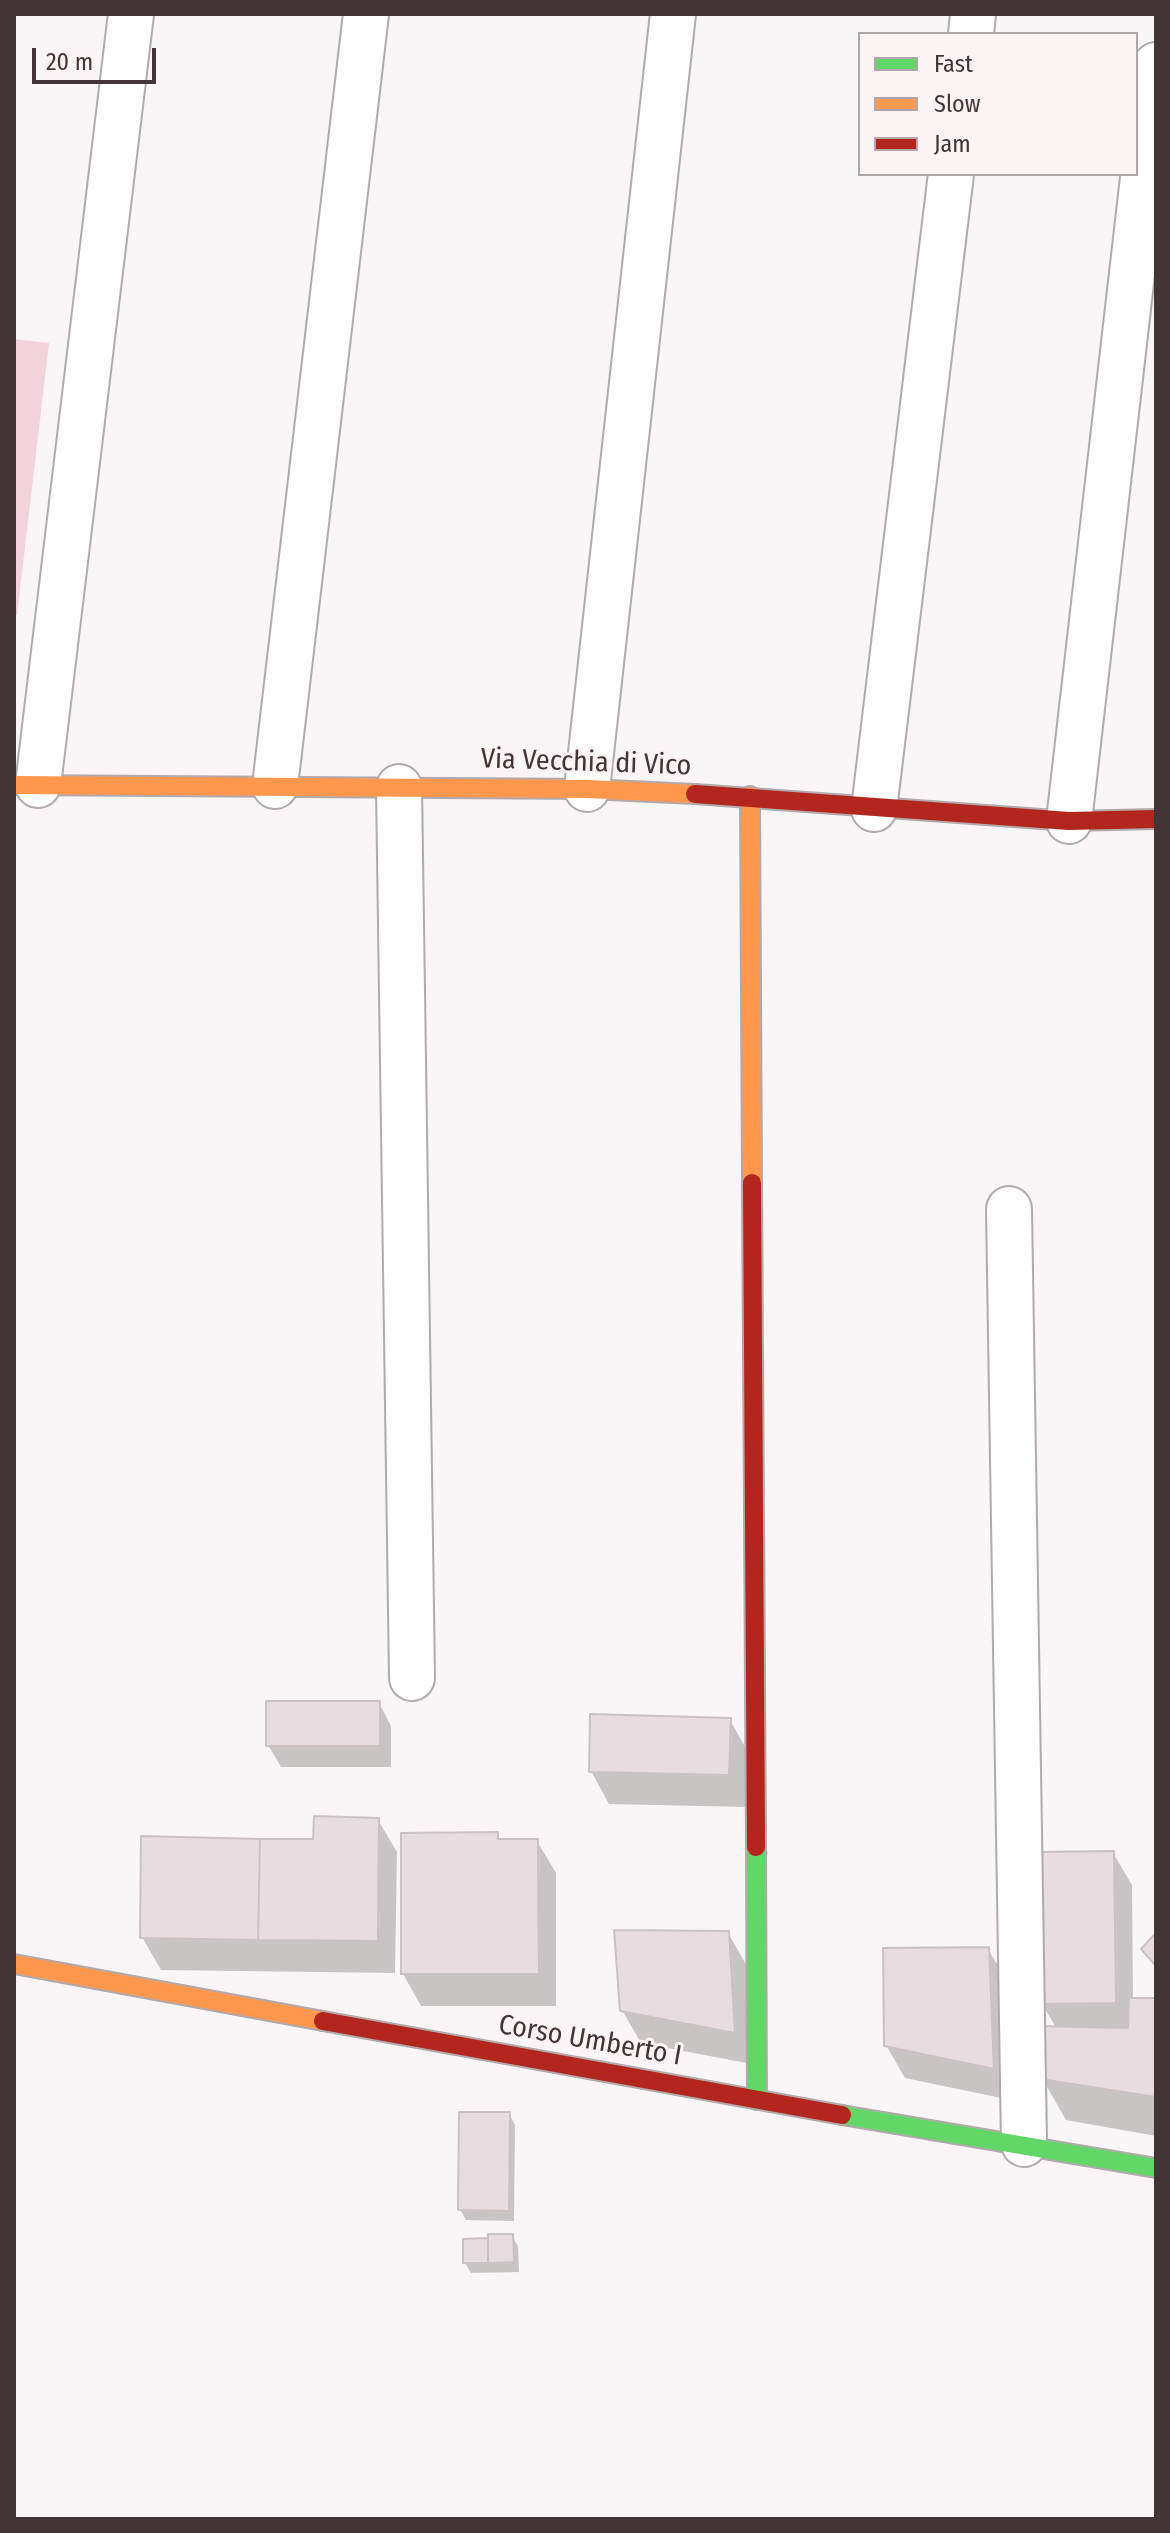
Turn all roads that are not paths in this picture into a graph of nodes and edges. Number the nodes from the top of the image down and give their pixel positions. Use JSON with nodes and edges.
{"nodes":[{"id":1,"x":131,"y":14,"type":"edge"},
{"id":2,"x":366,"y":14,"type":"edge"},
{"id":3,"x":673,"y":14,"type":"edge"},
{"id":4,"x":1156,"y":65,"type":"edge"},
{"id":5,"x":951,"y":176,"type":"edge"},
{"id":6,"x":26,"y":785,"type":"edge"},
{"id":7,"x":275,"y":786,"type":"junction"},
{"id":8,"x":399,"y":787,"type":"junction"},
{"id":9,"x":587,"y":789,"type":"junction"},
{"id":10,"x":750,"y":796,"type":"junction"},
{"id":11,"x":874,"y":809,"type":"junction"},
{"id":12,"x":1156,"y":819,"type":"edge"},
{"id":13,"x":1069,"y":821,"type":"junction"},
{"id":14,"x":1009,"y":1209,"type":"dead end"},
{"id":15,"x":412,"y":1678,"type":"dead end"},
{"id":16,"x":14,"y":1964,"type":"edge"},
{"id":17,"x":757,"y":2100,"type":"junction"},
{"id":18,"x":1024,"y":2144,"type":"junction"},
{"id":19,"x":1156,"y":2168,"type":"edge"}],
"edges":[{"from":1,"to":6,"type":"street"},
{"from":2,"to":7,"type":"street"},
{"from":3,"to":9,"type":"street"},
{"from":4,"to":13,"type":"street"},
{"from":5,"to":11,"type":"street"},
{"from":6,"to":7,"type":"street","name":"Via Vecchia di Vico"},
{"from":7,"to":8,"type":"street","name":"Via Vecchia di Vico"},
{"from":8,"to":9,"type":"street","name":"Via Vecchia di Vico"},
{"from":8,"to":15,"type":"street"},
{"from":9,"to":10,"type":"street","name":"Via Vecchia di Vico"},
{"from":10,"to":11,"type":"street","name":"Via Vecchia di Vico"},
{"from":10,"to":17,"type":"street"},
{"from":11,"to":13,"type":"street","name":"Via Vecchia di Vico"},
{"from":12,"to":13,"type":"street","name":"Via Vecchia di Vico"},
{"from":14,"to":18,"type":"street"},
{"from":16,"to":17,"type":"street","name":"Corso Umberto I"},
{"from":17,"to":18,"type":"street","name":"Corso Umberto I"},
{"from":18,"to":19,"type":"street","name":"Corso Umberto I"}]}
